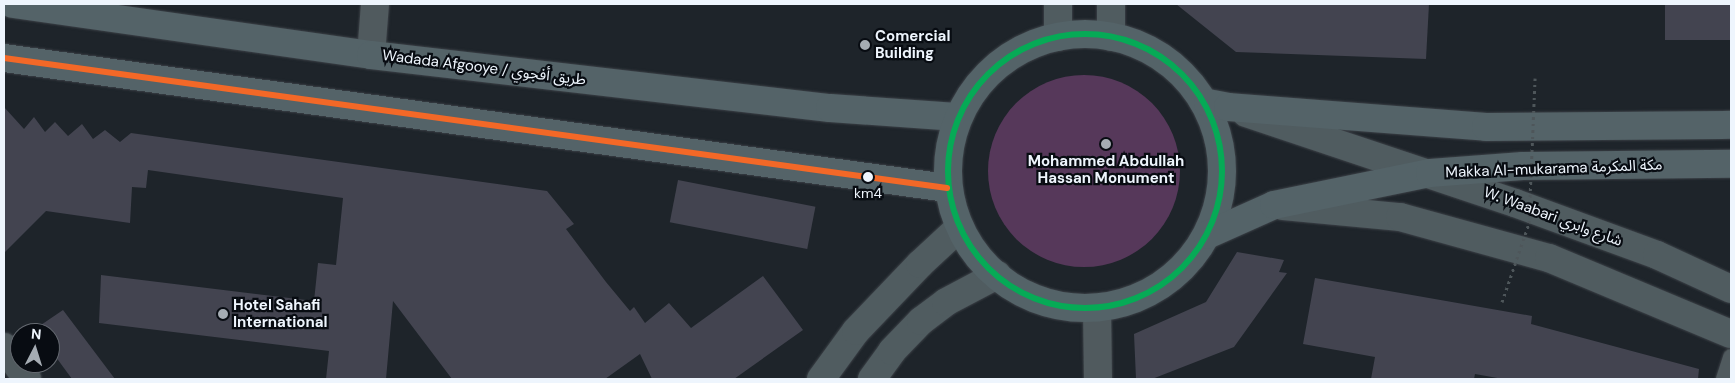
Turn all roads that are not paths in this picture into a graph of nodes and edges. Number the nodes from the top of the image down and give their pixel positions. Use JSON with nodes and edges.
{"nodes":[{"id":1,"x":13,"y":4,"type":"edge"},
{"id":2,"x":375,"y":4,"type":"edge"},
{"id":3,"x":1058,"y":4,"type":"edge"},
{"id":4,"x":1111,"y":4,"type":"edge"},
{"id":5,"x":1111,"y":36,"type":"junction"},
{"id":6,"x":1058,"y":37,"type":"junction"},
{"id":7,"x":371,"y":55,"type":"junction"},
{"id":8,"x":4,"y":58,"type":"edge"},
{"id":9,"x":1218,"y":105,"type":"junction"},
{"id":10,"x":957,"y":117,"type":"junction"},
{"id":11,"x":1731,"y":125,"type":"edge"},
{"id":12,"x":1731,"y":164,"type":"edge"},
{"id":13,"x":1430,"y":173,"type":"junction"},
{"id":14,"x":947,"y":188,"type":"junction"},
{"id":15,"x":1274,"y":205,"type":"junction"},
{"id":16,"x":960,"y":227,"type":"junction"},
{"id":17,"x":1207,"y":236,"type":"junction"},
{"id":18,"x":997,"y":275,"type":"junction"},
{"id":19,"x":1731,"y":289,"type":"edge"},
{"id":20,"x":1097,"y":308,"type":"junction"},
{"id":21,"x":1731,"y":334,"type":"edge"},
{"id":22,"x":4,"y":347,"type":"edge"},
{"id":23,"x":1731,"y":357,"type":"edge"},
{"id":24,"x":27,"y":379,"type":"edge"},
{"id":25,"x":820,"y":379,"type":"edge"},
{"id":26,"x":872,"y":379,"type":"edge"},
{"id":27,"x":1098,"y":379,"type":"edge"},
{"id":28,"x":1724,"y":379,"type":"edge"}],
"edges":[{"from":1,"to":7,"type":"highway","name":"Wadada Afgooye / طريق أفجوي"},
{"from":2,"to":7,"type":"street"},
{"from":3,"to":6,"type":"main road"},
{"from":4,"to":5,"type":"main road"},
{"from":5,"to":6,"type":"highway"},
{"from":5,"to":9,"type":"highway"},
{"from":6,"to":10,"type":"highway"},
{"from":7,"to":10,"type":"highway","name":"Wadada Afgooye / طريق أفجوي"},
{"from":8,"to":14,"type":"highway"},
{"from":9,"to":11,"type":"highway"},
{"from":9,"to":13,"type":"main road","name":"W. Waabari شارع وابري"},
{"from":9,"to":17,"type":"highway"},
{"from":10,"to":14,"type":"highway"},
{"from":12,"to":13,"type":"highway","name":"Makka Al-mukarama مكة المكرمة"},
{"from":13,"to":15,"type":"highway","name":"Makka Al-mukarama مكة المكرمة"},
{"from":13,"to":19,"type":"main road","name":"W. Waabari شارع وابري"},
{"from":14,"to":16,"type":"highway"},
{"from":15,"to":17,"type":"highway","name":"Makka Al-mukarama مكة المكرمة"},
{"from":15,"to":21,"type":"main road"},
{"from":16,"to":18,"type":"highway"},
{"from":16,"to":25,"type":"main road"},
{"from":17,"to":20,"type":"highway"},
{"from":18,"to":20,"type":"highway"},
{"from":18,"to":26,"type":"main road"},
{"from":20,"to":27,"type":"street"},
{"from":22,"to":24,"type":"street"},
{"from":23,"to":28,"type":"lane"}]}
